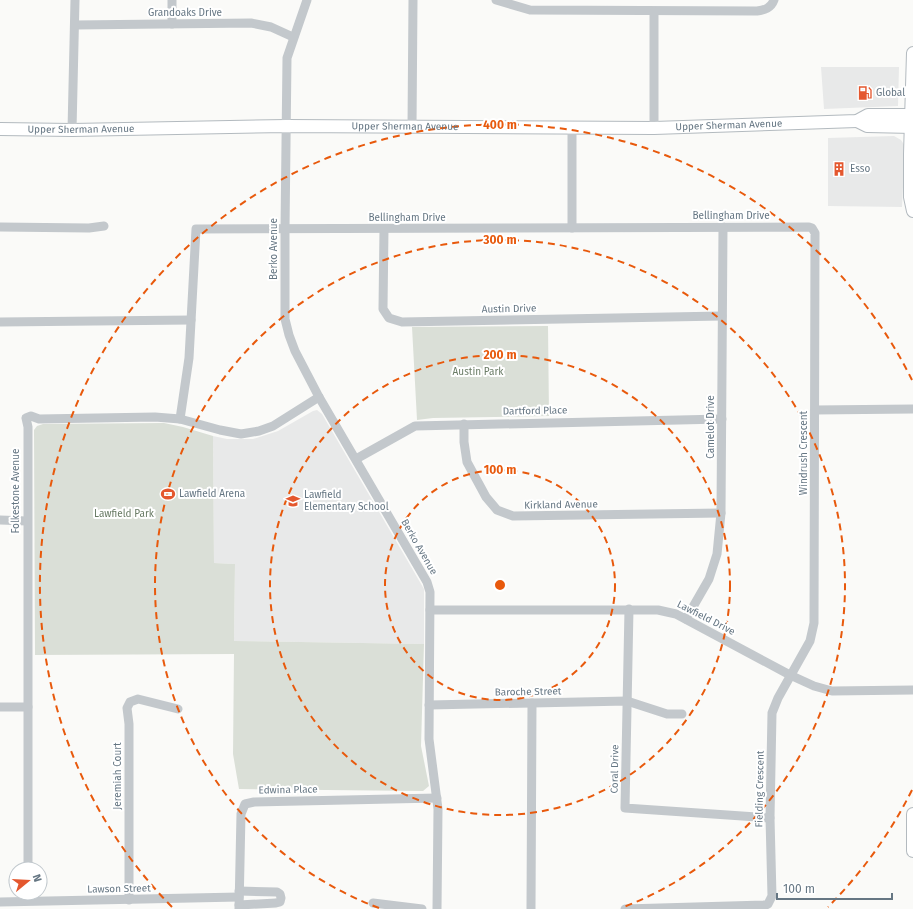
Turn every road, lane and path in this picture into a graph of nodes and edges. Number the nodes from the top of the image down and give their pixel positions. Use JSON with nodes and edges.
{"nodes":[{"id":1,"x":75,"y":0,"type":"edge"},
{"id":2,"x":172,"y":0,"type":"edge"},
{"id":3,"x":307,"y":0,"type":"edge"},
{"id":4,"x":412,"y":0,"type":"edge"},
{"id":5,"x":496,"y":0,"type":"edge"},
{"id":6,"x":774,"y":0,"type":"edge"},
{"id":7,"x":654,"y":12,"type":"junction"},
{"id":8,"x":172,"y":24,"type":"junction"},
{"id":9,"x":75,"y":25,"type":"junction"},
{"id":10,"x":294,"y":37,"type":"junction"},
{"id":11,"x":913,"y":53,"type":"edge"},
{"id":12,"x":912,"y":115,"type":"edge"},
{"id":13,"x":857,"y":120,"type":"junction"},
{"id":14,"x":287,"y":126,"type":"junction"},
{"id":15,"x":412,"y":127,"type":"junction"},
{"id":16,"x":572,"y":127,"type":"junction"},
{"id":17,"x":912,"y":127,"type":"edge"},
{"id":18,"x":654,"y":128,"type":"junction"},
{"id":19,"x":0,"y":129,"type":"edge"},
{"id":20,"x":72,"y":130,"type":"junction"},
{"id":21,"x":913,"y":211,"type":"edge"},
{"id":22,"x":104,"y":226,"type":"dead end"},
{"id":23,"x":0,"y":227,"type":"edge"},
{"id":24,"x":723,"y":227,"type":"junction"},
{"id":25,"x":809,"y":227,"type":"joint"},
{"id":26,"x":572,"y":228,"type":"junction"},
{"id":27,"x":285,"y":229,"type":"junction"},
{"id":28,"x":384,"y":229,"type":"junction"},
{"id":29,"x":722,"y":316,"type":"junction"},
{"id":30,"x":191,"y":320,"type":"junction"},
{"id":31,"x":0,"y":322,"type":"edge"},
{"id":32,"x":320,"y":397,"type":"junction"},
{"id":33,"x":913,"y":409,"type":"edge"},
{"id":34,"x":815,"y":410,"type":"junction"},
{"id":35,"x":180,"y":419,"type":"junction"},
{"id":36,"x":722,"y":419,"type":"junction"},
{"id":37,"x":464,"y":424,"type":"junction"},
{"id":38,"x":356,"y":459,"type":"junction"},
{"id":39,"x":722,"y":513,"type":"junction"},
{"id":40,"x":0,"y":520,"type":"edge"},
{"id":41,"x":27,"y":521,"type":"junction"},
{"id":42,"x":629,"y":609,"type":"junction"},
{"id":43,"x":430,"y":610,"type":"junction"},
{"id":44,"x":686,"y":619,"type":"junction"},
{"id":45,"x":790,"y":675,"type":"junction"},
{"id":46,"x":913,"y":690,"type":"edge"},
{"id":47,"x":627,"y":701,"type":"junction"},
{"id":48,"x":532,"y":703,"type":"junction"},
{"id":49,"x":429,"y":705,"type":"junction"},
{"id":50,"x":0,"y":707,"type":"edge"},
{"id":51,"x":28,"y":707,"type":"junction"},
{"id":52,"x":178,"y":709,"type":"dead end"},
{"id":53,"x":682,"y":714,"type":"dead end"},
{"id":54,"x":437,"y":798,"type":"junction"},
{"id":55,"x":913,"y":814,"type":"edge"},
{"id":56,"x":770,"y":818,"type":"junction"},
{"id":57,"x":913,"y":851,"type":"edge"},
{"id":58,"x":28,"y":861,"type":"edge"},
{"id":59,"x":48,"y":898,"type":"edge"},
{"id":60,"x":129,"y":900,"type":"junction"},
{"id":61,"x":239,"y":900,"type":"edge"},
{"id":62,"x":373,"y":903,"type":"dead end"},
{"id":63,"x":768,"y":907,"type":"edge"},
{"id":64,"x":422,"y":909,"type":"edge"},
{"id":65,"x":437,"y":909,"type":"edge"},
{"id":66,"x":531,"y":909,"type":"edge"},
{"id":67,"x":625,"y":909,"type":"edge"}],
"edges":[{"from":1,"to":9,"type":"street"},
{"from":2,"to":8,"type":"street"},
{"from":3,"to":10,"type":"street","name":"Berko Avenue"},
{"from":4,"to":15,"type":"street"},
{"from":5,"to":7,"type":"street"},
{"from":6,"to":7,"type":"street"},
{"from":7,"to":18,"type":"street"},
{"from":8,"to":9,"type":"street","name":"Grandoaks Drive"},
{"from":8,"to":10,"type":"street","name":"Grandoaks Drive"},
{"from":9,"to":20,"type":"street"},
{"from":10,"to":14,"type":"street","name":"Berko Avenue"},
{"from":11,"to":12,"type":"main road"},
{"from":12,"to":13,"type":"main road","name":"Upper Sherman Avenue"},
{"from":12,"to":17,"type":"main road"},
{"from":13,"to":17,"type":"main road","name":"Upper Sherman Avenue"},
{"from":13,"to":18,"type":"main road","name":"Upper Sherman Avenue"},
{"from":14,"to":15,"type":"main road","name":"Upper Sherman Avenue"},
{"from":14,"to":20,"type":"main road","name":"Upper Sherman Avenue"},
{"from":14,"to":27,"type":"street","name":"Berko Avenue"},
{"from":15,"to":16,"type":"main road","name":"Upper Sherman Avenue"},
{"from":16,"to":18,"type":"main road","name":"Upper Sherman Avenue"},
{"from":16,"to":26,"type":"street"},
{"from":17,"to":21,"type":"main road"},
{"from":19,"to":20,"type":"main road","name":"Upper Sherman Avenue"},
{"from":22,"to":23,"type":"street"},
{"from":24,"to":25,"type":"street","name":"Bellingham Drive"},
{"from":24,"to":26,"type":"street","name":"Bellingham Drive"},
{"from":24,"to":29,"type":"street","name":"Camelot Drive"},
{"from":25,"to":34,"type":"street","name":"Windrush Crescent"},
{"from":26,"to":28,"type":"street","name":"Bellingham Drive"},
{"from":27,"to":28,"type":"street","name":"Bellingham Drive"},
{"from":27,"to":30,"type":"street","name":"Bellingham Drive"},
{"from":27,"to":32,"type":"street","name":"Berko Avenue"},
{"from":28,"to":29,"type":"street","name":"Austin Drive"},
{"from":29,"to":36,"type":"street","name":"Camelot Drive"},
{"from":30,"to":31,"type":"street"},
{"from":30,"to":35,"type":"street","name":"Bellingham Drive"},
{"from":32,"to":35,"type":"street","name":"Folkestone Avenue"},
{"from":32,"to":38,"type":"street","name":"Berko Avenue"},
{"from":33,"to":34,"type":"street"},
{"from":34,"to":45,"type":"street","name":"Windrush Crescent"},
{"from":35,"to":41,"type":"street","name":"Folkestone Avenue"},
{"from":36,"to":37,"type":"street","name":"Dartford Place"},
{"from":36,"to":39,"type":"street","name":"Camelot Drive"},
{"from":37,"to":38,"type":"street","name":"Dartford Place"},
{"from":37,"to":39,"type":"street","name":"Kirkland Avenue"},
{"from":38,"to":43,"type":"street","name":"Berko Avenue"},
{"from":39,"to":44,"type":"street","name":"Camelot Drive"},
{"from":40,"to":41,"type":"street"},
{"from":41,"to":51,"type":"street","name":"Folkestone Avenue"},
{"from":42,"to":43,"type":"street","name":"Lawfield Drive"},
{"from":42,"to":44,"type":"street","name":"Lawfield Drive"},
{"from":42,"to":47,"type":"street","name":"Coral Drive"},
{"from":43,"to":49,"type":"street","name":"Berko Avenue"},
{"from":44,"to":45,"type":"street","name":"Lawfield Drive"},
{"from":45,"to":46,"type":"street","name":"Lawfield Drive"},
{"from":45,"to":56,"type":"street","name":"Fielding Crescent"},
{"from":47,"to":48,"type":"street","name":"Baroche Street"},
{"from":47,"to":53,"type":"street","name":"Baroche Street"},
{"from":47,"to":56,"type":"street","name":"Coral Drive"},
{"from":48,"to":49,"type":"street","name":"Baroche Street"},
{"from":48,"to":66,"type":"street"},
{"from":49,"to":54,"type":"street","name":"Berko Avenue"},
{"from":50,"to":51,"type":"street"},
{"from":51,"to":58,"type":"street","name":"Folkestone Avenue"},
{"from":52,"to":60,"type":"street","name":"Jeremiah Court"},
{"from":54,"to":61,"type":"street","name":"Edwina Place"},
{"from":54,"to":65,"type":"street","name":"Berko Avenue"},
{"from":55,"to":57,"type":"main road"},
{"from":56,"to":63,"type":"street","name":"Fielding Crescent"},
{"from":59,"to":60,"type":"street","name":"Lawson Street"},
{"from":60,"to":61,"type":"street","name":"Lawson Street"},
{"from":62,"to":64,"type":"street"},
{"from":63,"to":67,"type":"street","name":"Fielding Crescent"}]}
